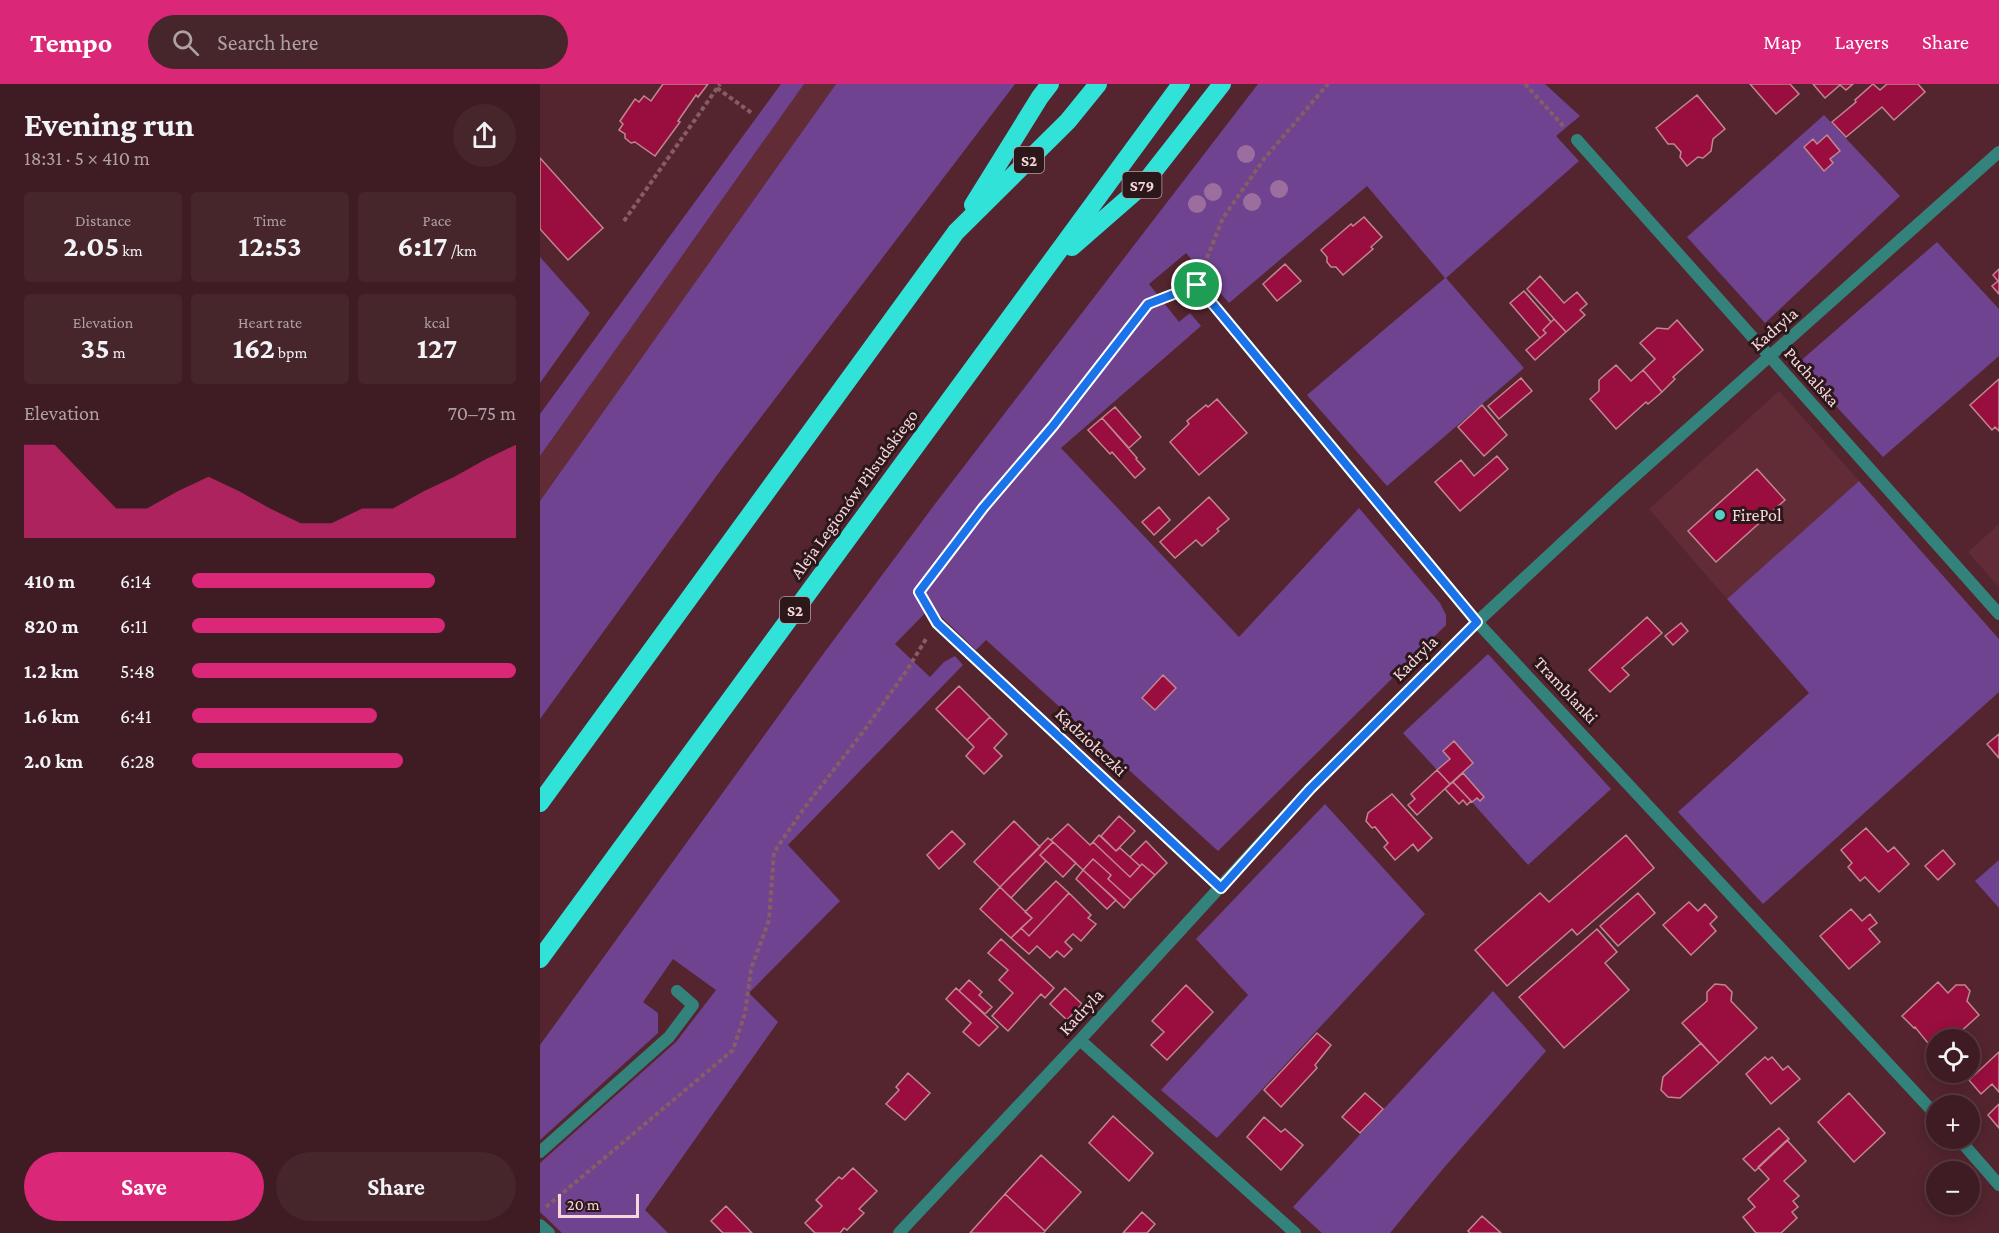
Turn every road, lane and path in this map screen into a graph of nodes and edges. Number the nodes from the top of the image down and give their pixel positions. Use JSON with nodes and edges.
{"nodes":[{"id":1,"x":1050,"y":84,"type":"edge"},
{"id":2,"x":1098,"y":84,"type":"edge"},
{"id":3,"x":1181,"y":84,"type":"edge"},
{"id":4,"x":1222,"y":84,"type":"edge"},
{"id":5,"x":1328,"y":84,"type":"edge"},
{"id":6,"x":1525,"y":84,"type":"edge"},
{"id":7,"x":718,"y":86,"type":"edge"},
{"id":8,"x":753,"y":114,"type":"dead end"},
{"id":9,"x":1577,"y":140,"type":"joint"},
{"id":10,"x":1999,"y":152,"type":"edge"},
{"id":11,"x":624,"y":221,"type":"dead end"},
{"id":12,"x":956,"y":232,"type":"junction"},
{"id":13,"x":1046,"y":270,"type":"junction"},
{"id":14,"x":1188,"y":274,"type":"dead end"},
{"id":15,"x":1197,"y":285,"type":"junction"},
{"id":16,"x":1770,"y":357,"type":"junction"},
{"id":17,"x":1999,"y":614,"type":"edge"},
{"id":18,"x":1477,"y":622,"type":"junction"},
{"id":19,"x":937,"y":623,"type":"junction"},
{"id":20,"x":540,"y":803,"type":"edge"},
{"id":21,"x":1221,"y":888,"type":"junction"},
{"id":22,"x":540,"y":959,"type":"edge"},
{"id":23,"x":677,"y":992,"type":"dead end"},
{"id":24,"x":1080,"y":1040,"type":"junction"},
{"id":25,"x":1926,"y":1103,"type":"edge"},
{"id":26,"x":1968,"y":1149,"type":"edge"},
{"id":27,"x":540,"y":1152,"type":"edge"},
{"id":28,"x":1999,"y":1185,"type":"edge"},
{"id":29,"x":541,"y":1220,"type":"edge"},
{"id":30,"x":549,"y":1233,"type":"edge"},
{"id":31,"x":899,"y":1233,"type":"edge"},
{"id":32,"x":1295,"y":1233,"type":"edge"}],
"edges":[{"from":1,"to":12,"type":"highway"},
{"from":2,"to":12,"type":"highway","number":"S2"},
{"from":3,"to":13,"type":"highway","name":"Aleja Legionów Piłsudskiego","number":"S2"},
{"from":4,"to":13,"type":"highway","number":"S79"},
{"from":5,"to":15,"type":"path"},
{"from":6,"to":9,"type":"path"},
{"from":7,"to":8,"type":"path"},
{"from":7,"to":11,"type":"path"},
{"from":9,"to":16,"type":"street","name":"Puchalska"},
{"from":10,"to":16,"type":"street","name":"Kadryla"},
{"from":12,"to":20,"type":"highway","number":"S2"},
{"from":13,"to":22,"type":"highway","name":"Aleja Legionów Piłsudskiego","number":"S2"},
{"from":14,"to":15,"type":"street","name":"Tramblanki"},
{"from":15,"to":18,"type":"street","name":"Tramblanki"},
{"from":15,"to":19,"type":"path"},
{"from":16,"to":17,"type":"street","name":"Puchalska"},
{"from":16,"to":18,"type":"street","name":"Kadryla"},
{"from":18,"to":21,"type":"street","name":"Kadryla"},
{"from":18,"to":25,"type":"street","name":"Tramblanki"},
{"from":19,"to":21,"type":"street","name":"Kądziołeczki"},
{"from":19,"to":29,"type":"path"},
{"from":21,"to":24,"type":"street","name":"Kadryla"},
{"from":23,"to":27,"type":"street"},
{"from":24,"to":31,"type":"street","name":"Kadryla"},
{"from":24,"to":32,"type":"street"},
{"from":26,"to":28,"type":"street"},
{"from":29,"to":30,"type":"street"}]}
